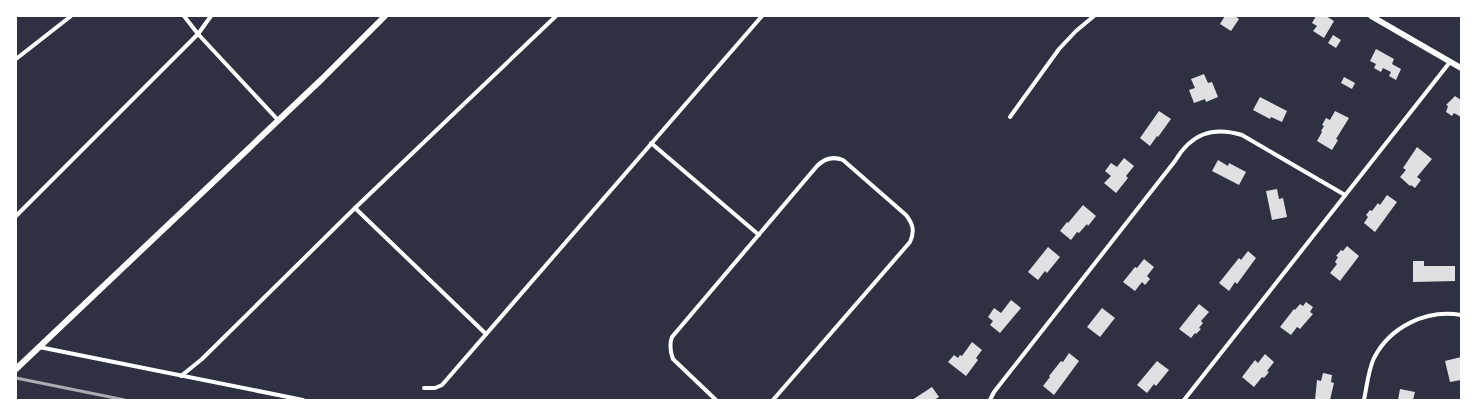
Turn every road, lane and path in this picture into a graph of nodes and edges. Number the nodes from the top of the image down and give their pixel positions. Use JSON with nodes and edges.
{"nodes":[{"id":1,"x":71,"y":16,"type":"edge"},
{"id":2,"x":184,"y":16,"type":"edge"},
{"id":3,"x":211,"y":16,"type":"edge"},
{"id":4,"x":385,"y":16,"type":"edge"},
{"id":5,"x":556,"y":16,"type":"edge"},
{"id":6,"x":762,"y":16,"type":"edge"},
{"id":7,"x":1094,"y":16,"type":"edge"},
{"id":8,"x":1371,"y":16,"type":"edge"},
{"id":9,"x":198,"y":34,"type":"junction"},
{"id":10,"x":16,"y":59,"type":"edge"},
{"id":11,"x":1450,"y":62,"type":"junction"},
{"id":12,"x":1461,"y":68,"type":"edge"},
{"id":13,"x":1010,"y":117,"type":"dead end"},
{"id":14,"x":278,"y":120,"type":"junction"},
{"id":15,"x":651,"y":143,"type":"junction"},
{"id":16,"x":1345,"y":195,"type":"junction"},
{"id":17,"x":355,"y":208,"type":"junction"},
{"id":18,"x":16,"y":216,"type":"edge"},
{"id":19,"x":759,"y":235,"type":"junction"},
{"id":20,"x":1461,"y":316,"type":"edge"},
{"id":21,"x":486,"y":334,"type":"junction"},
{"id":22,"x":39,"y":346,"type":"junction"},
{"id":23,"x":16,"y":369,"type":"edge"},
{"id":24,"x":181,"y":376,"type":"junction"},
{"id":25,"x":424,"y":388,"type":"dead end"},
{"id":26,"x":303,"y":400,"type":"edge"},
{"id":27,"x":716,"y":400,"type":"edge"},
{"id":28,"x":773,"y":400,"type":"edge"},
{"id":29,"x":990,"y":400,"type":"edge"},
{"id":30,"x":1184,"y":400,"type":"edge"},
{"id":31,"x":1364,"y":400,"type":"edge"}],
"edges":[{"from":1,"to":10,"type":"street"},
{"from":2,"to":9,"type":"street"},
{"from":3,"to":9,"type":"street"},
{"from":4,"to":14,"type":"main road"},
{"from":5,"to":17,"type":"street"},
{"from":6,"to":15,"type":"street"},
{"from":7,"to":13,"type":"street"},
{"from":8,"to":11,"type":"street"},
{"from":9,"to":14,"type":"street"},
{"from":9,"to":18,"type":"street"},
{"from":11,"to":12,"type":"street"},
{"from":11,"to":16,"type":"street"},
{"from":14,"to":22,"type":"main road"},
{"from":15,"to":19,"type":"street"},
{"from":15,"to":21,"type":"street"},
{"from":16,"to":29,"type":"street"},
{"from":16,"to":30,"type":"street"},
{"from":17,"to":21,"type":"street"},
{"from":17,"to":24,"type":"street"},
{"from":19,"to":27,"type":"street"},
{"from":19,"to":28,"type":"street"},
{"from":20,"to":31,"type":"street"},
{"from":21,"to":25,"type":"street"},
{"from":22,"to":23,"type":"main road"},
{"from":22,"to":24,"type":"street"},
{"from":24,"to":26,"type":"street"}]}
